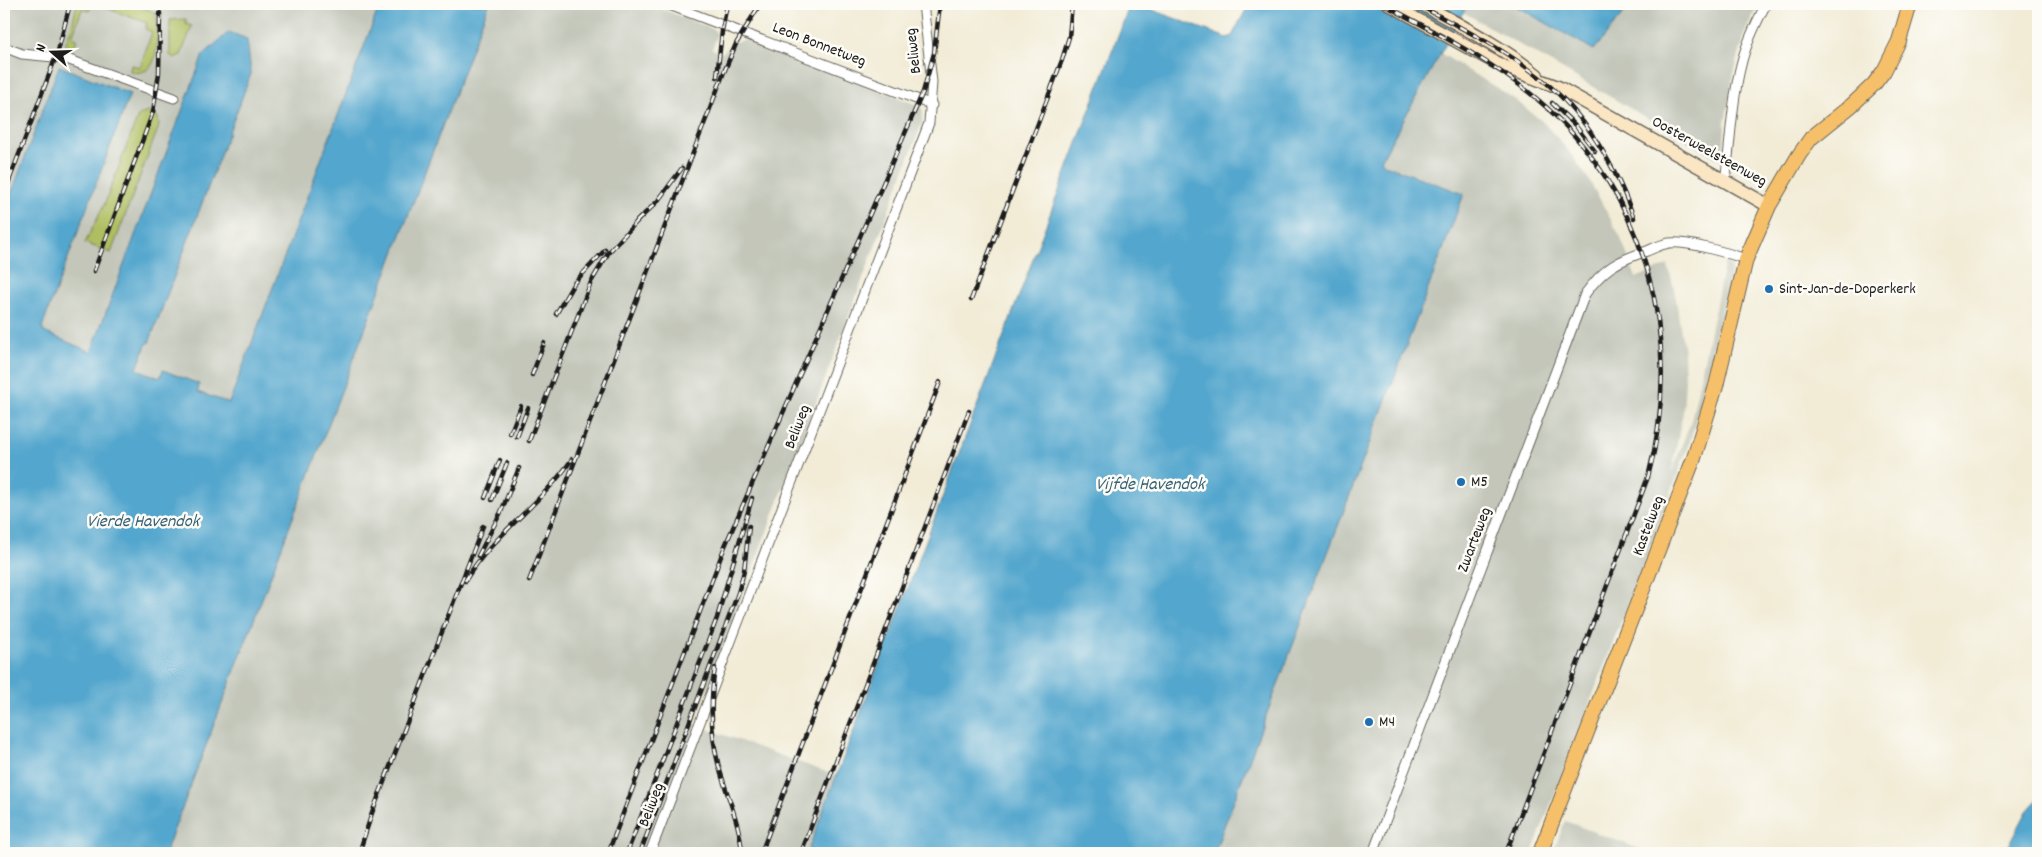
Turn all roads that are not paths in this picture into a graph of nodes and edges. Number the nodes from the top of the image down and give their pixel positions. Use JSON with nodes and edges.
{"nodes":[{"id":1,"x":667,"y":4,"type":"edge"},
{"id":2,"x":924,"y":4,"type":"edge"},
{"id":3,"x":1389,"y":4,"type":"edge"},
{"id":4,"x":1422,"y":4,"type":"edge"},
{"id":5,"x":1766,"y":4,"type":"edge"},
{"id":6,"x":1910,"y":4,"type":"edge"},
{"id":7,"x":4,"y":47,"type":"edge"},
{"id":8,"x":1543,"y":80,"type":"junction"},
{"id":9,"x":174,"y":98,"type":"dead end"},
{"id":10,"x":932,"y":105,"type":"junction"},
{"id":11,"x":1725,"y":181,"type":"junction"},
{"id":12,"x":1769,"y":206,"type":"junction"},
{"id":13,"x":1746,"y":259,"type":"junction"},
{"id":14,"x":650,"y":853,"type":"edge"},
{"id":15,"x":1373,"y":853,"type":"edge"},
{"id":16,"x":1540,"y":853,"type":"edge"}],
"edges":[{"from":1,"to":10,"type":"street","name":"Leon Bonnetweg"},
{"from":2,"to":10,"type":"street","name":"Beliweg"},
{"from":3,"to":8,"type":"main road","name":"Oosterweelsteenweg"},
{"from":4,"to":8,"type":"main road","name":"Oosterweelsteenweg"},
{"from":5,"to":11,"type":"street"},
{"from":6,"to":12,"type":"main road","name":"Oosterweelsteenweg"},
{"from":7,"to":9,"type":"street"},
{"from":8,"to":11,"type":"main road","name":"Oosterweelsteenweg"},
{"from":10,"to":14,"type":"street","name":"Beliweg"},
{"from":11,"to":12,"type":"main road","name":"Oosterweelsteenweg"},
{"from":12,"to":13,"type":"main road","name":"Kastelweg"},
{"from":13,"to":15,"type":"street","name":"Zwarteweg"},
{"from":13,"to":16,"type":"main road","name":"Kastelweg"}]}
